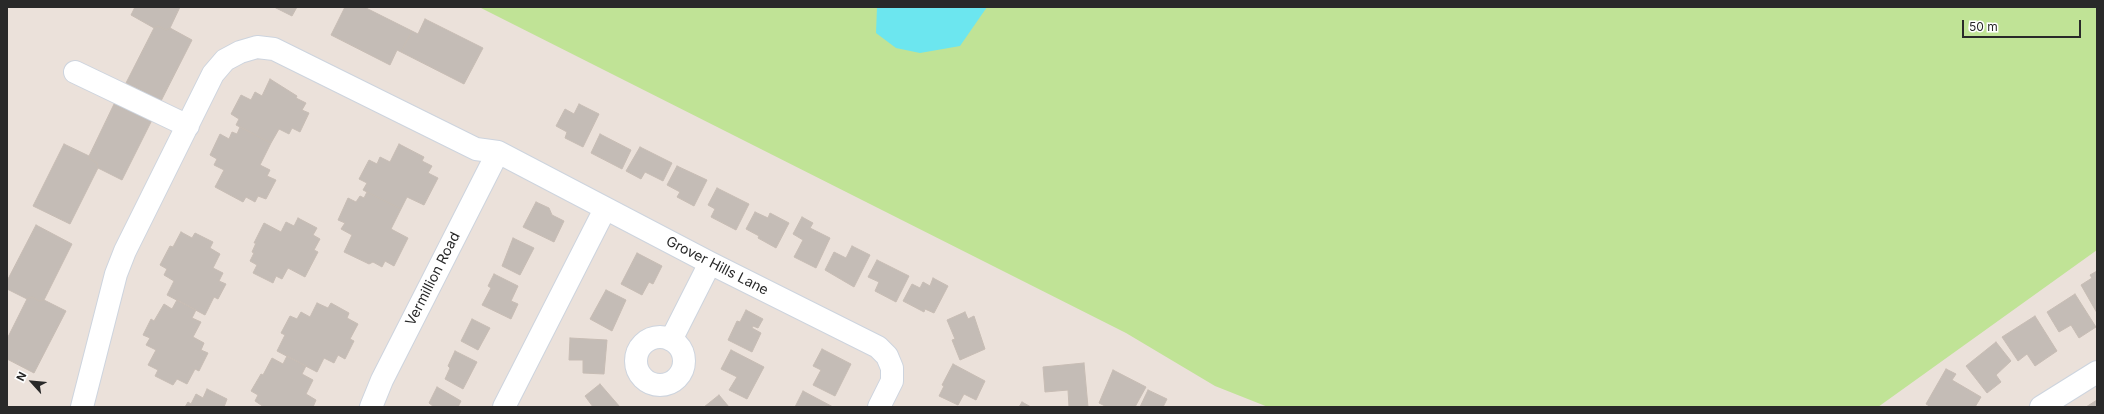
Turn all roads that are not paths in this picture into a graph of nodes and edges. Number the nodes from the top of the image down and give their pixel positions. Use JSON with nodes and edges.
{"nodes":[{"id":1,"x":75,"y":72,"type":"dead end"},
{"id":2,"x":188,"y":126,"type":"junction"},
{"id":3,"x":498,"y":152,"type":"junction"},
{"id":4,"x":605,"y":209,"type":"junction"},
{"id":5,"x":710,"y":263,"type":"junction"},
{"id":6,"x":671,"y":340,"type":"dead end"},
{"id":7,"x":2097,"y":372,"type":"edge"},
{"id":8,"x":82,"y":407,"type":"edge"},
{"id":9,"x":371,"y":407,"type":"edge"},
{"id":10,"x":504,"y":407,"type":"edge"},
{"id":11,"x":879,"y":407,"type":"edge"},
{"id":12,"x":2041,"y":407,"type":"edge"}],
"edges":[{"from":1,"to":2,"type":"street"},
{"from":2,"to":3,"type":"street"},
{"from":2,"to":8,"type":"street"},
{"from":3,"to":4,"type":"street","name":"Grover Hills Lane"},
{"from":3,"to":9,"type":"street","name":"Vermillion Road"},
{"from":4,"to":5,"type":"street","name":"Grover Hills Lane"},
{"from":4,"to":10,"type":"street"},
{"from":5,"to":6,"type":"street"},
{"from":5,"to":11,"type":"street","name":"Grover Hills Lane"},
{"from":7,"to":12,"type":"street"}]}
